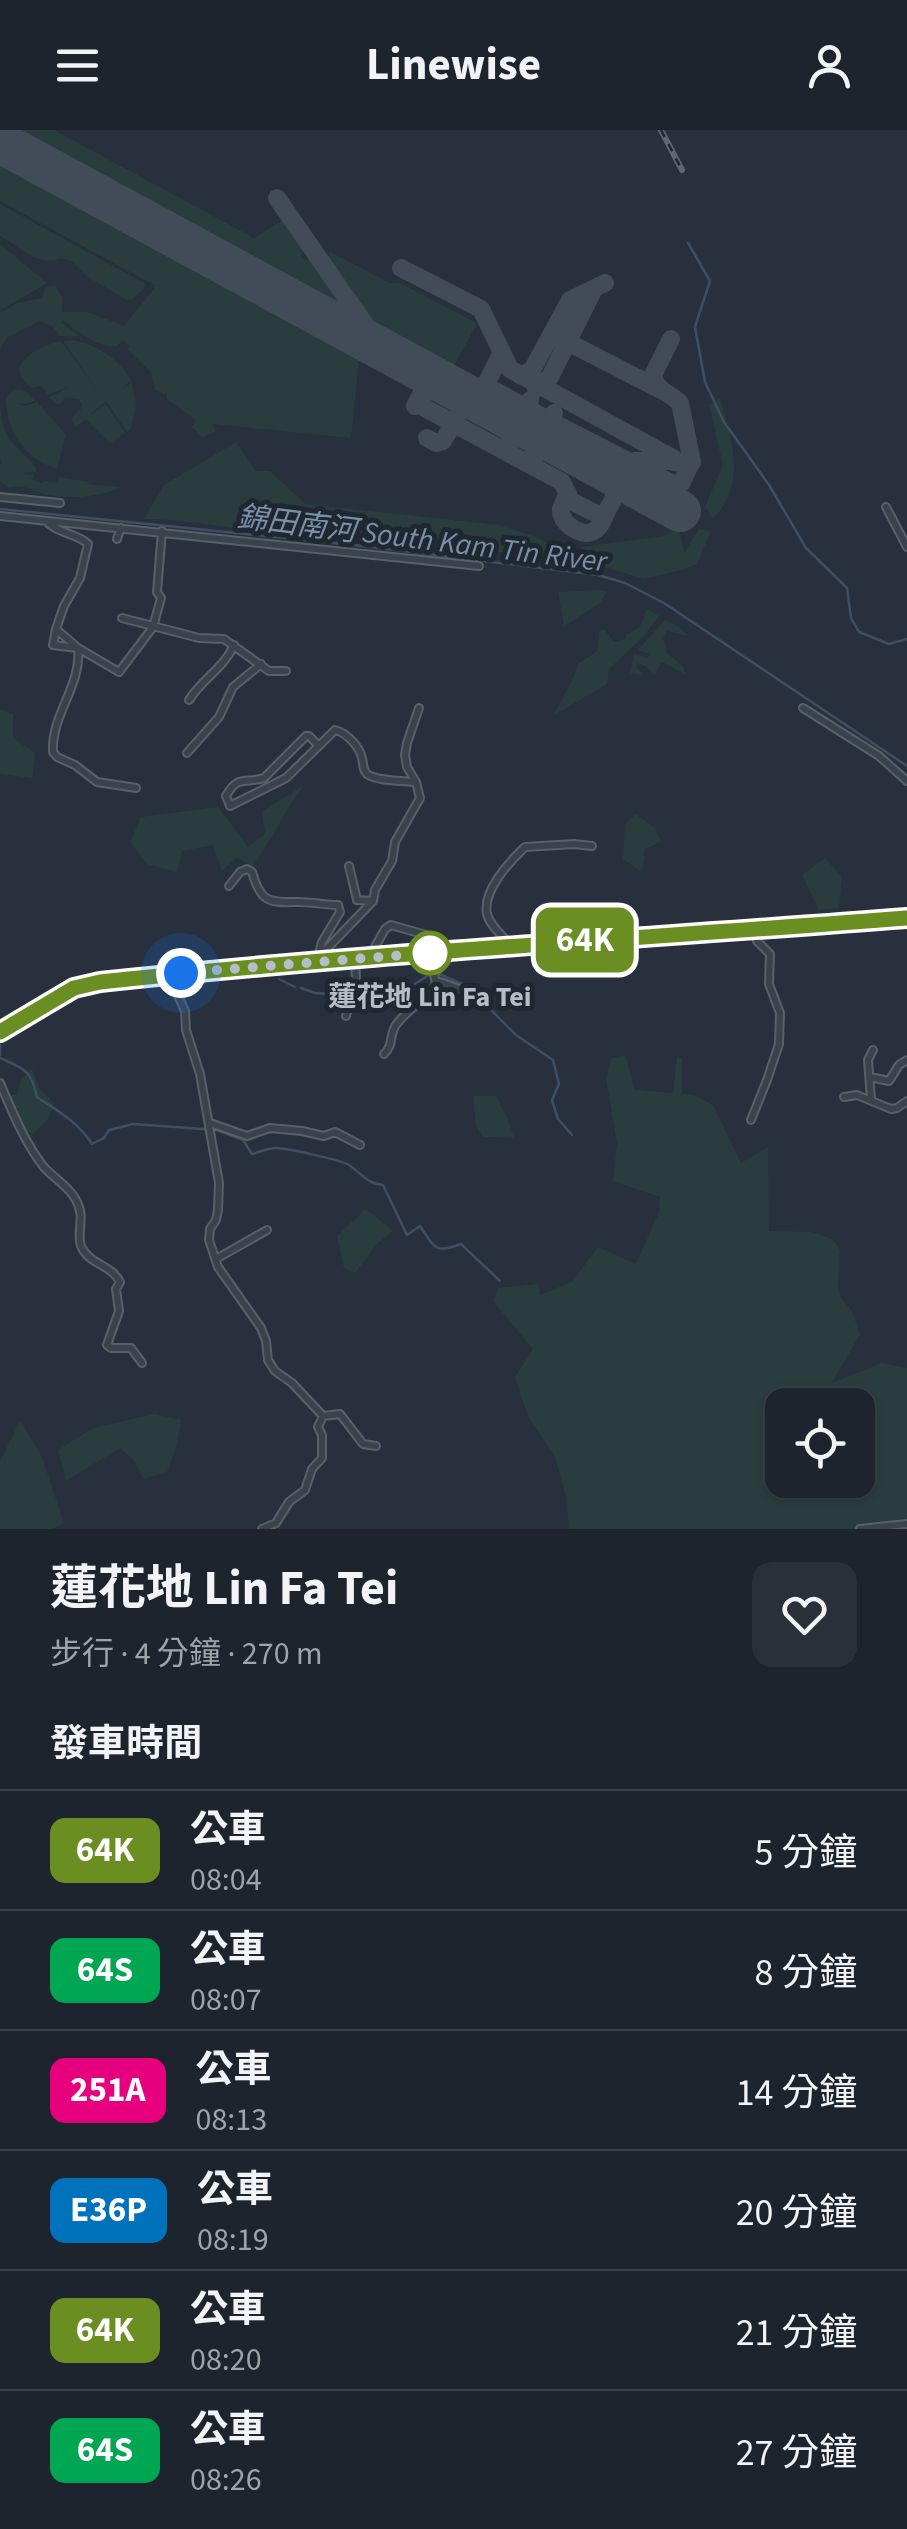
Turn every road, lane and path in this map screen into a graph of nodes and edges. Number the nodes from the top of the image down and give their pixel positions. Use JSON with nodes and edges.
{"nodes":[{"id":1,"x":0,"y":496,"type":"edge"},
{"id":2,"x":31,"y":500,"type":"junction"},
{"id":3,"x":60,"y":503,"type":"dead end"},
{"id":4,"x":886,"y":507,"type":"dead end"},
{"id":5,"x":0,"y":516,"type":"edge"},
{"id":6,"x":30,"y":519,"type":"junction"},
{"id":7,"x":45,"y":520,"type":"junction"},
{"id":8,"x":121,"y":528,"type":"junction"},
{"id":9,"x":162,"y":531,"type":"junction"},
{"id":10,"x":117,"y":539,"type":"dead end"},
{"id":11,"x":907,"y":548,"type":"edge"},
{"id":12,"x":479,"y":566,"type":"dead end"},
{"id":13,"x":122,"y":618,"type":"dead end"},
{"id":14,"x":153,"y":627,"type":"junction"},
{"id":15,"x":56,"y":629,"type":"junction"},
{"id":16,"x":234,"y":645,"type":"junction"},
{"id":17,"x":78,"y":648,"type":"junction"},
{"id":18,"x":261,"y":664,"type":"junction"},
{"id":19,"x":286,"y":671,"type":"dead end"},
{"id":20,"x":118,"y":672,"type":"junction"},
{"id":21,"x":127,"y":680,"type":"dead end"},
{"id":22,"x":189,"y":700,"type":"dead end"},
{"id":23,"x":418,"y":708,"type":"dead end"},
{"id":24,"x":803,"y":708,"type":"dead end"},
{"id":25,"x":816,"y":716,"type":"junction"},
{"id":26,"x":808,"y":724,"type":"dead end"},
{"id":27,"x":319,"y":746,"type":"junction"},
{"id":28,"x":187,"y":753,"type":"dead end"},
{"id":29,"x":907,"y":781,"type":"edge"},
{"id":30,"x":416,"y":782,"type":"junction"},
{"id":31,"x":136,"y":788,"type":"dead end"},
{"id":32,"x":592,"y":846,"type":"dead end"},
{"id":33,"x":349,"y":866,"type":"dead end"},
{"id":34,"x":229,"y":886,"type":"dead end"},
{"id":35,"x":373,"y":901,"type":"junction"},
{"id":36,"x":907,"y":918,"type":"edge"},
{"id":37,"x":757,"y":928,"type":"junction"},
{"id":38,"x":426,"y":934,"type":"dead end"},
{"id":39,"x":511,"y":946,"type":"junction"},
{"id":40,"x":449,"y":951,"type":"junction"},
{"id":41,"x":317,"y":958,"type":"junction"},
{"id":42,"x":355,"y":958,"type":"junction"},
{"id":43,"x":369,"y":958,"type":"junction"},
{"id":44,"x":172,"y":974,"type":"junction"},
{"id":45,"x":436,"y":984,"type":"junction"},
{"id":46,"x":476,"y":998,"type":"dead end"},
{"id":47,"x":346,"y":1016,"type":"dead end"},
{"id":48,"x":0,"y":1032,"type":"edge"},
{"id":49,"x":872,"y":1050,"type":"dead end"},
{"id":50,"x":384,"y":1054,"type":"dead end"},
{"id":51,"x":907,"y":1060,"type":"edge"},
{"id":52,"x":869,"y":1077,"type":"junction"},
{"id":53,"x":0,"y":1083,"type":"edge"},
{"id":54,"x":844,"y":1098,"type":"dead end"},
{"id":55,"x":871,"y":1100,"type":"junction"},
{"id":56,"x":907,"y":1101,"type":"edge"},
{"id":57,"x":750,"y":1120,"type":"dead end"},
{"id":58,"x":209,"y":1127,"type":"junction"},
{"id":59,"x":360,"y":1144,"type":"dead end"},
{"id":60,"x":267,"y":1230,"type":"dead end"},
{"id":61,"x":216,"y":1258,"type":"junction"},
{"id":62,"x":142,"y":1363,"type":"dead end"},
{"id":63,"x":323,"y":1416,"type":"junction"},
{"id":64,"x":376,"y":1446,"type":"dead end"},
{"id":65,"x":907,"y":1524,"type":"edge"},
{"id":66,"x":262,"y":1529,"type":"edge"},
{"id":67,"x":860,"y":1529,"type":"edge"}],
"edges":[{"from":1,"to":2,"type":"street"},
{"from":2,"to":3,"type":"street"},
{"from":2,"to":6,"type":"street"},
{"from":4,"to":11,"type":"street"},
{"from":5,"to":6,"type":"street"},
{"from":6,"to":7,"type":"street"},
{"from":7,"to":8,"type":"street"},
{"from":7,"to":15,"type":"street"},
{"from":8,"to":9,"type":"street"},
{"from":8,"to":10,"type":"street"},
{"from":9,"to":12,"type":"street"},
{"from":9,"to":14,"type":"street"},
{"from":13,"to":14,"type":"street"},
{"from":14,"to":16,"type":"street"},
{"from":14,"to":20,"type":"street"},
{"from":15,"to":17,"type":"street"},
{"from":15,"to":17,"type":"street"},
{"from":16,"to":18,"type":"street"},
{"from":16,"to":22,"type":"street"},
{"from":17,"to":20,"type":"street"},
{"from":17,"to":31,"type":"street"},
{"from":18,"to":19,"type":"street"},
{"from":18,"to":28,"type":"street"},
{"from":20,"to":21,"type":"street"},
{"from":23,"to":30,"type":"street"},
{"from":24,"to":25,"type":"street"},
{"from":25,"to":26,"type":"street"},
{"from":25,"to":29,"type":"street"},
{"from":27,"to":27,"type":"street"},
{"from":27,"to":30,"type":"street"},
{"from":30,"to":35,"type":"street"},
{"from":32,"to":39,"type":"street"},
{"from":33,"to":35,"type":"street"},
{"from":34,"to":41,"type":"street"},
{"from":35,"to":41,"type":"street"},
{"from":36,"to":37,"type":"main road"},
{"from":37,"to":39,"type":"main road"},
{"from":37,"to":57,"type":"street"},
{"from":38,"to":43,"type":"street"},
{"from":39,"to":40,"type":"main road"},
{"from":40,"to":43,"type":"main road"},
{"from":40,"to":45,"type":"street"},
{"from":41,"to":42,"type":"main road"},
{"from":41,"to":44,"type":"main road"},
{"from":42,"to":43,"type":"main road"},
{"from":42,"to":47,"type":"street"},
{"from":44,"to":48,"type":"main road"},
{"from":44,"to":58,"type":"street"},
{"from":45,"to":46,"type":"street"},
{"from":45,"to":50,"type":"street"},
{"from":49,"to":52,"type":"street"},
{"from":51,"to":52,"type":"street"},
{"from":52,"to":55,"type":"street"},
{"from":53,"to":62,"type":"street"},
{"from":54,"to":55,"type":"street"},
{"from":55,"to":56,"type":"street"},
{"from":58,"to":59,"type":"street"},
{"from":58,"to":61,"type":"street"},
{"from":60,"to":61,"type":"street"},
{"from":61,"to":63,"type":"street"},
{"from":63,"to":64,"type":"street"},
{"from":63,"to":66,"type":"street"},
{"from":65,"to":67,"type":"street"}]}
